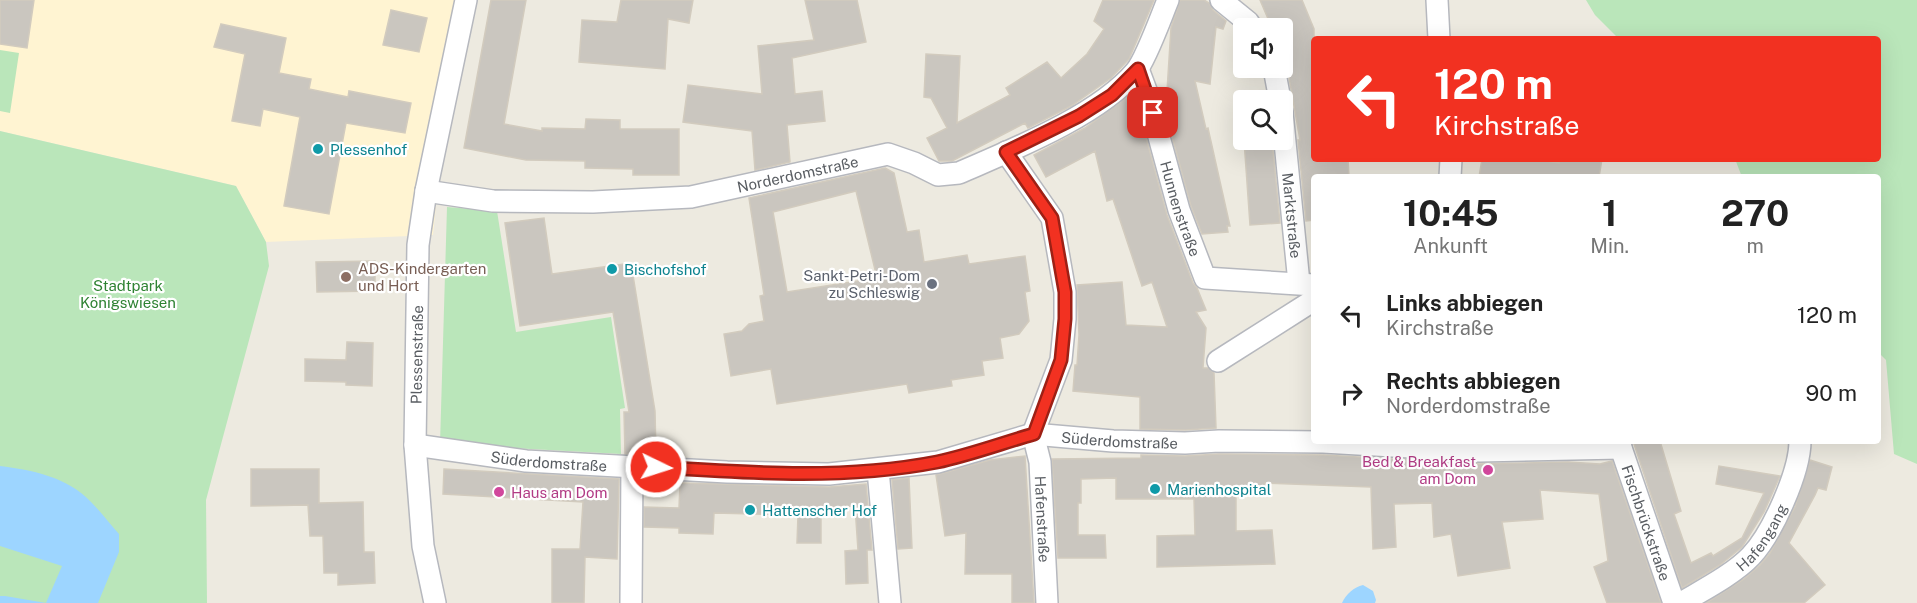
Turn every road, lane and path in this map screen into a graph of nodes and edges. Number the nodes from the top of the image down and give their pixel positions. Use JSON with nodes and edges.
{"nodes":[{"id":1,"x":465,"y":0,"type":"edge"},
{"id":2,"x":1168,"y":0,"type":"edge"},
{"id":3,"x":1221,"y":0,"type":"edge"},
{"id":4,"x":1437,"y":0,"type":"edge"},
{"id":5,"x":1243,"y":18,"type":"edge"},
{"id":6,"x":1439,"y":36,"type":"edge"},
{"id":7,"x":1138,"y":69,"type":"junction"},
{"id":8,"x":1288,"y":150,"type":"edge"},
{"id":9,"x":1006,"y":152,"type":"junction"},
{"id":10,"x":426,"y":190,"type":"junction"},
{"id":11,"x":1307,"y":284,"type":"edge"},
{"id":12,"x":1311,"y":302,"type":"edge"},
{"id":13,"x":1218,"y":361,"type":"dead end"},
{"id":14,"x":1034,"y":434,"type":"junction"},
{"id":15,"x":1311,"y":442,"type":"edge"},
{"id":16,"x":1358,"y":444,"type":"edge"},
{"id":17,"x":1621,"y":444,"type":"edge"},
{"id":18,"x":1800,"y":444,"type":"edge"},
{"id":19,"x":415,"y":446,"type":"junction"},
{"id":20,"x":632,"y":466,"type":"junction"},
{"id":21,"x":878,"y":470,"type":"junction"},
{"id":22,"x":435,"y":603,"type":"edge"},
{"id":23,"x":631,"y":603,"type":"edge"},
{"id":24,"x":890,"y":603,"type":"edge"},
{"id":25,"x":1047,"y":603,"type":"edge"},
{"id":26,"x":1674,"y":603,"type":"edge"},
{"id":27,"x":1681,"y":603,"type":"edge"}],
"edges":[{"from":1,"to":10,"type":"street","name":"Plessenstraße"},
{"from":2,"to":7,"type":"street"},
{"from":3,"to":5,"type":"street"},
{"from":4,"to":6,"type":"street"},
{"from":7,"to":9,"type":"street","name":"Norderdomstraße"},
{"from":7,"to":11,"type":"street","name":"Hunnenstraße"},
{"from":8,"to":11,"type":"street","name":"Marktstraße"},
{"from":9,"to":10,"type":"street","name":"Norderdomstraße"},
{"from":9,"to":14,"type":"street"},
{"from":10,"to":19,"type":"street","name":"Plessenstraße"},
{"from":12,"to":13,"type":"street"},
{"from":14,"to":15,"type":"street","name":"Süderdomstraße"},
{"from":14,"to":21,"type":"street","name":"Süderdomstraße"},
{"from":14,"to":25,"type":"street","name":"Hafenstraße"},
{"from":16,"to":17,"type":"street","name":"Süderdomstraße"},
{"from":17,"to":26,"type":"street","name":"Fischbrückstraße"},
{"from":18,"to":27,"type":"street","name":"Hafengang"},
{"from":19,"to":20,"type":"street","name":"Süderdomstraße"},
{"from":19,"to":22,"type":"street","name":"Plessenstraße"},
{"from":20,"to":21,"type":"street","name":"Süderdomstraße"},
{"from":20,"to":23,"type":"street"},
{"from":21,"to":24,"type":"street"}]}
